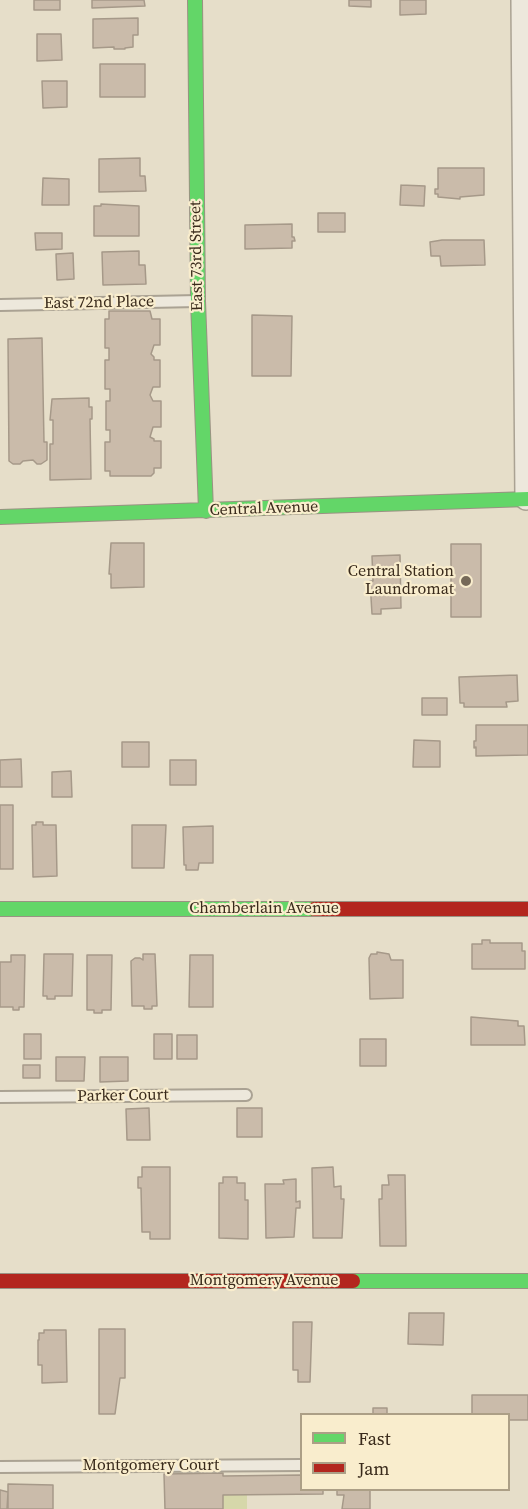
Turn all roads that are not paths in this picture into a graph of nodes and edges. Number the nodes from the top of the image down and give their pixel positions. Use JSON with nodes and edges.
{"nodes":[{"id":1,"x":195,"y":0,"type":"edge"},
{"id":2,"x":522,"y":0,"type":"edge"},
{"id":3,"x":198,"y":301,"type":"junction"},
{"id":4,"x":0,"y":304,"type":"edge"},
{"id":5,"x":527,"y":499,"type":"edge"},
{"id":6,"x":206,"y":511,"type":"junction"},
{"id":7,"x":0,"y":518,"type":"edge"},
{"id":8,"x":0,"y":909,"type":"edge"},
{"id":9,"x":528,"y":909,"type":"edge"},
{"id":10,"x":246,"y":1095,"type":"dead end"},
{"id":11,"x":0,"y":1097,"type":"edge"},
{"id":12,"x":0,"y":1281,"type":"edge"},
{"id":13,"x":528,"y":1281,"type":"edge"},
{"id":14,"x":300,"y":1465,"type":"edge"},
{"id":15,"x":0,"y":1467,"type":"edge"}],
"edges":[{"from":1,"to":3,"type":"street","name":"East 73rd Street"},
{"from":2,"to":5,"type":"street"},
{"from":3,"to":4,"type":"lane","name":"East 72nd Place"},
{"from":3,"to":6,"type":"street","name":"East 73rd Street"},
{"from":5,"to":6,"type":"street","name":"Central Avenue"},
{"from":6,"to":7,"type":"street","name":"Central Avenue"},
{"from":8,"to":9,"type":"street","name":"Chamberlain Avenue"},
{"from":10,"to":11,"type":"lane","name":"Parker Court"},
{"from":12,"to":13,"type":"street","name":"Montgomery Avenue"},
{"from":14,"to":15,"type":"lane","name":"Montgomery Court"}]}
